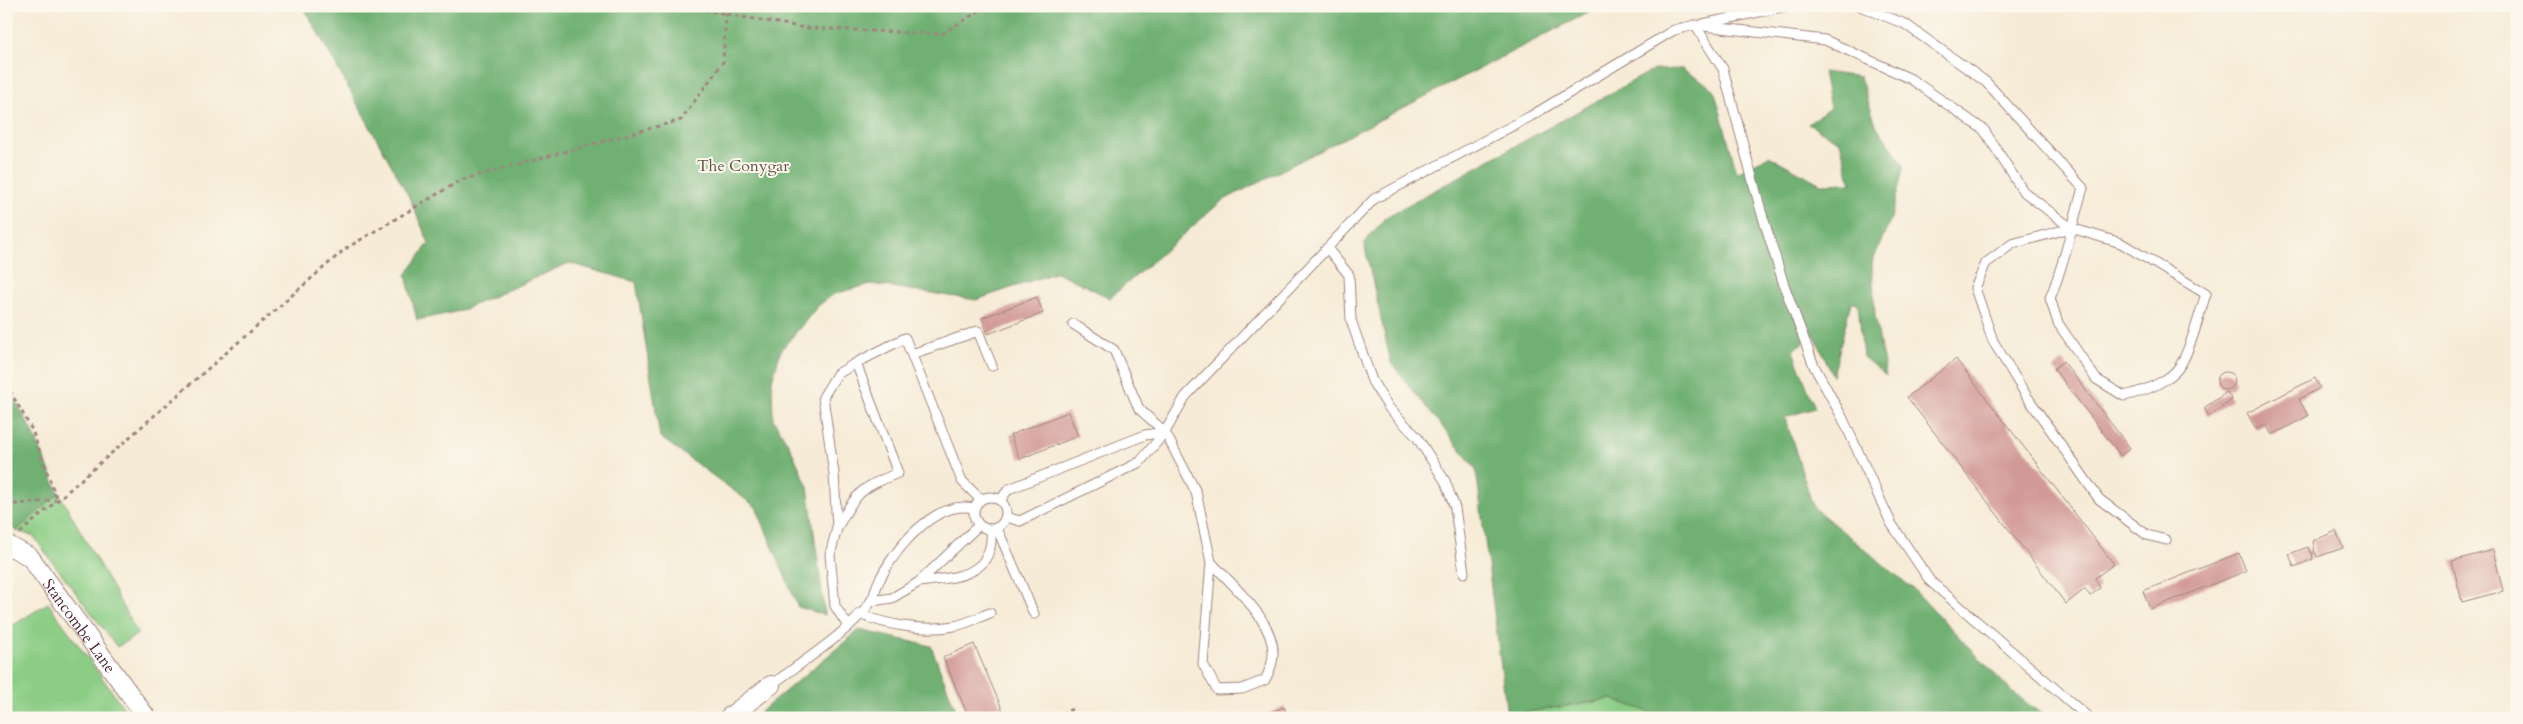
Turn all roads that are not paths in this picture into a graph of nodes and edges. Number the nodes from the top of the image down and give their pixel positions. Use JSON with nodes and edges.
{"nodes":[{"id":1,"x":1787,"y":6,"type":"edge"},
{"id":2,"x":1860,"y":6,"type":"edge"},
{"id":3,"x":1695,"y":25,"type":"junction"},
{"id":4,"x":2071,"y":228,"type":"junction"},
{"id":5,"x":1327,"y":248,"type":"junction"},
{"id":6,"x":1073,"y":324,"type":"dead end"},
{"id":7,"x":912,"y":354,"type":"junction"},
{"id":8,"x":856,"y":363,"type":"junction"},
{"id":9,"x":992,"y":366,"type":"dead end"},
{"id":10,"x":1164,"y":432,"type":"junction"},
{"id":11,"x":980,"y":499,"type":"junction"},
{"id":12,"x":1000,"y":500,"type":"junction"},
{"id":13,"x":974,"y":508,"type":"junction"},
{"id":14,"x":1006,"y":517,"type":"junction"},
{"id":15,"x":979,"y":526,"type":"junction"},
{"id":16,"x":837,"y":528,"type":"junction"},
{"id":17,"x":994,"y":528,"type":"junction"},
{"id":18,"x":2166,"y":540,"type":"dead end"},
{"id":19,"x":6,"y":544,"type":"edge"},
{"id":20,"x":1211,"y":562,"type":"junction"},
{"id":21,"x":1464,"y":573,"type":"dead end"},
{"id":22,"x":919,"y":582,"type":"junction"},
{"id":23,"x":872,"y":601,"type":"junction"},
{"id":24,"x":990,"y":613,"type":"dead end"},
{"id":25,"x":859,"y":614,"type":"junction"},
{"id":26,"x":1034,"y":614,"type":"dead end"},
{"id":27,"x":848,"y":626,"type":"junction"},
{"id":28,"x":771,"y":684,"type":"joint"},
{"id":29,"x":147,"y":718,"type":"edge"},
{"id":30,"x":728,"y":718,"type":"edge"},
{"id":31,"x":2089,"y":718,"type":"edge"}],
"edges":[{"from":1,"to":3,"type":"lane"},
{"from":2,"to":4,"type":"lane"},
{"from":3,"to":4,"type":"lane"},
{"from":3,"to":5,"type":"lane"},
{"from":3,"to":31,"type":"lane"},
{"from":4,"to":4,"type":"lane"},
{"from":4,"to":18,"type":"lane"},
{"from":5,"to":10,"type":"lane"},
{"from":5,"to":21,"type":"lane"},
{"from":6,"to":10,"type":"lane"},
{"from":7,"to":8,"type":"lane"},
{"from":7,"to":9,"type":"lane"},
{"from":7,"to":11,"type":"lane"},
{"from":8,"to":16,"type":"lane"},
{"from":8,"to":16,"type":"lane"},
{"from":10,"to":12,"type":"lane"},
{"from":10,"to":14,"type":"lane"},
{"from":10,"to":20,"type":"lane"},
{"from":11,"to":12,"type":"lane"},
{"from":11,"to":13,"type":"lane"},
{"from":12,"to":14,"type":"lane"},
{"from":13,"to":15,"type":"lane"},
{"from":13,"to":23,"type":"lane"},
{"from":14,"to":17,"type":"lane"},
{"from":15,"to":17,"type":"lane"},
{"from":15,"to":22,"type":"lane"},
{"from":16,"to":27,"type":"lane"},
{"from":17,"to":22,"type":"lane"},
{"from":17,"to":26,"type":"lane"},
{"from":19,"to":29,"type":"street","name":"Stancombe Lane"},
{"from":20,"to":20,"type":"lane"},
{"from":22,"to":23,"type":"lane"},
{"from":23,"to":25,"type":"lane"},
{"from":24,"to":25,"type":"lane"},
{"from":25,"to":27,"type":"lane"},
{"from":27,"to":28,"type":"lane"},
{"from":28,"to":30,"type":"street"}]}
